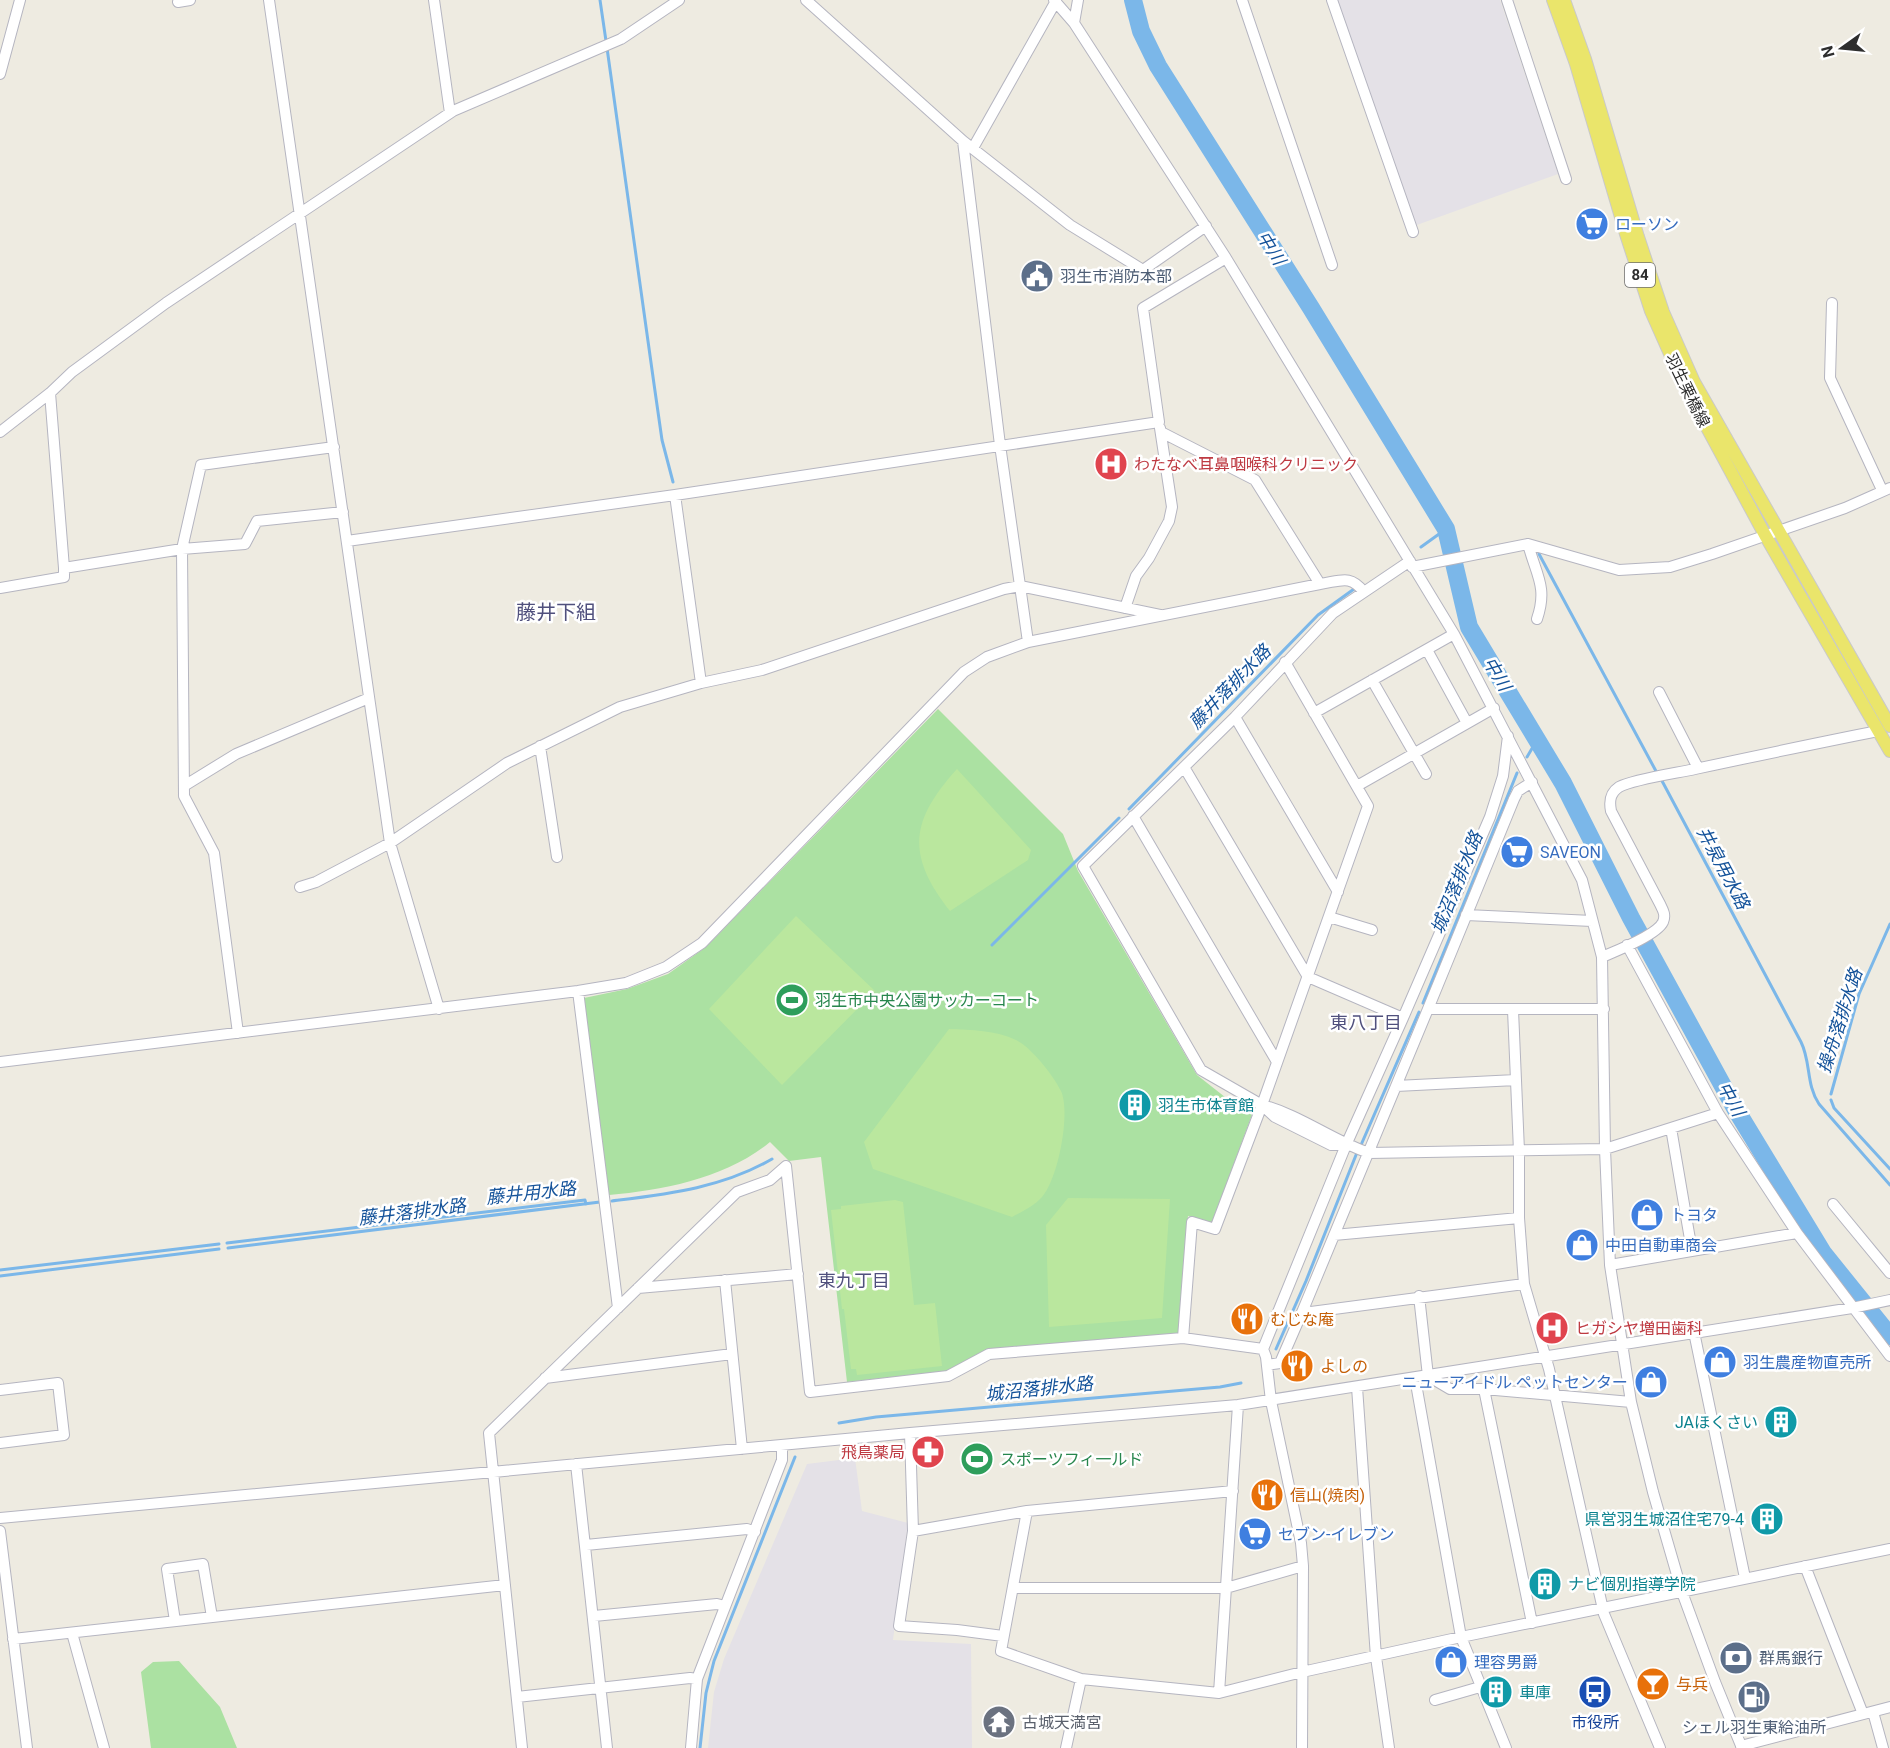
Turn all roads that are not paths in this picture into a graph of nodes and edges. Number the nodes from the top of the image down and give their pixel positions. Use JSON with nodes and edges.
{"nodes":[{"id":1,"x":20,"y":0,"type":"edge"},
{"id":2,"x":270,"y":0,"type":"edge"},
{"id":3,"x":435,"y":0,"type":"edge"},
{"id":4,"x":680,"y":0,"type":"edge"},
{"id":5,"x":806,"y":0,"type":"edge"},
{"id":6,"x":1055,"y":0,"type":"edge"},
{"id":7,"x":1078,"y":0,"type":"edge"},
{"id":8,"x":1242,"y":0,"type":"edge"},
{"id":9,"x":1332,"y":0,"type":"edge"},
{"id":10,"x":1507,"y":0,"type":"edge"},
{"id":11,"x":1553,"y":0,"type":"edge"},
{"id":12,"x":1564,"y":0,"type":"edge"},
{"id":13,"x":1074,"y":23,"type":"junction"},
{"id":14,"x":0,"y":74,"type":"edge"},
{"id":15,"x":450,"y":113,"type":"junction"},
{"id":16,"x":963,"y":141,"type":"junction"},
{"id":17,"x":973,"y":148,"type":"junction"},
{"id":18,"x":1566,"y":179,"type":"dead end"},
{"id":19,"x":301,"y":213,"type":"junction"},
{"id":20,"x":1206,"y":226,"type":"junction"},
{"id":21,"x":1413,"y":232,"type":"dead end"},
{"id":22,"x":1226,"y":258,"type":"junction"},
{"id":23,"x":1332,"y":265,"type":"dead end"},
{"id":24,"x":1832,"y":303,"type":"dead end"},
{"id":25,"x":50,"y":393,"type":"junction"},
{"id":26,"x":1160,"y":427,"type":"junction"},
{"id":27,"x":0,"y":432,"type":"edge"},
{"id":28,"x":1000,"y":445,"type":"junction"},
{"id":29,"x":334,"y":447,"type":"junction"},
{"id":30,"x":1886,"y":489,"type":"edge"},
{"id":31,"x":675,"y":495,"type":"junction"},
{"id":32,"x":343,"y":512,"type":"junction"},
{"id":33,"x":1780,"y":530,"type":"junction"},
{"id":34,"x":1765,"y":535,"type":"junction"},
{"id":35,"x":347,"y":541,"type":"junction"},
{"id":36,"x":1528,"y":544,"type":"junction"},
{"id":37,"x":182,"y":549,"type":"junction"},
{"id":38,"x":1411,"y":564,"type":"junction"},
{"id":39,"x":64,"y":568,"type":"junction"},
{"id":40,"x":1320,"y":584,"type":"junction"},
{"id":41,"x":1020,"y":586,"type":"junction"},
{"id":42,"x":0,"y":588,"type":"edge"},
{"id":43,"x":1364,"y":592,"type":"junction"},
{"id":44,"x":1125,"y":608,"type":"junction"},
{"id":45,"x":1165,"y":616,"type":"junction"},
{"id":46,"x":1537,"y":619,"type":"dead end"},
{"id":47,"x":1454,"y":634,"type":"junction"},
{"id":48,"x":1028,"y":642,"type":"junction"},
{"id":49,"x":1427,"y":650,"type":"junction"},
{"id":50,"x":1285,"y":662,"type":"junction"},
{"id":51,"x":1372,"y":680,"type":"junction"},
{"id":52,"x":701,"y":683,"type":"junction"},
{"id":53,"x":1659,"y":692,"type":"dead end"},
{"id":54,"x":369,"y":698,"type":"junction"},
{"id":55,"x":1494,"y":708,"type":"junction"},
{"id":56,"x":1314,"y":713,"type":"junction"},
{"id":57,"x":1235,"y":717,"type":"junction"},
{"id":58,"x":1467,"y":723,"type":"junction"},
{"id":59,"x":1884,"y":729,"type":"edge"},
{"id":60,"x":1508,"y":735,"type":"junction"},
{"id":61,"x":540,"y":746,"type":"junction"},
{"id":62,"x":1890,"y":751,"type":"edge"},
{"id":63,"x":1414,"y":754,"type":"junction"},
{"id":64,"x":1184,"y":766,"type":"junction"},
{"id":65,"x":1698,"y":768,"type":"junction"},
{"id":66,"x":1426,"y":774,"type":"dead end"},
{"id":67,"x":1532,"y":782,"type":"junction"},
{"id":68,"x":184,"y":786,"type":"junction"},
{"id":69,"x":1357,"y":786,"type":"junction"},
{"id":70,"x":1133,"y":816,"type":"junction"},
{"id":71,"x":390,"y":843,"type":"junction"},
{"id":72,"x":557,"y":857,"type":"dead end"},
{"id":73,"x":300,"y":887,"type":"dead end"},
{"id":74,"x":1338,"y":892,"type":"junction"},
{"id":75,"x":1466,"y":915,"type":"junction"},
{"id":76,"x":1329,"y":916,"type":"junction"},
{"id":77,"x":1592,"y":921,"type":"junction"},
{"id":78,"x":1372,"y":930,"type":"dead end"},
{"id":79,"x":1631,"y":943,"type":"junction"},
{"id":80,"x":1602,"y":957,"type":"junction"},
{"id":81,"x":1308,"y":977,"type":"junction"},
{"id":82,"x":578,"y":991,"type":"junction"},
{"id":83,"x":1409,"y":1004,"type":"junction"},
{"id":84,"x":439,"y":1009,"type":"junction"},
{"id":85,"x":1604,"y":1009,"type":"junction"},
{"id":86,"x":1513,"y":1010,"type":"junction"},
{"id":87,"x":1427,"y":1011,"type":"junction"},
{"id":88,"x":1403,"y":1018,"type":"junction"},
{"id":89,"x":238,"y":1033,"type":"junction"},
{"id":90,"x":0,"y":1062,"type":"edge"},
{"id":91,"x":1277,"y":1062,"type":"junction"},
{"id":92,"x":1516,"y":1080,"type":"junction"},
{"id":93,"x":1395,"y":1086,"type":"junction"},
{"id":94,"x":1262,"y":1105,"type":"junction"},
{"id":95,"x":1718,"y":1113,"type":"junction"},
{"id":96,"x":1671,"y":1128,"type":"junction"},
{"id":97,"x":1346,"y":1145,"type":"junction"},
{"id":98,"x":1605,"y":1149,"type":"junction"},
{"id":99,"x":1519,"y":1151,"type":"junction"},
{"id":100,"x":1369,"y":1153,"type":"junction"},
{"id":101,"x":1833,"y":1204,"type":"dead end"},
{"id":102,"x":1519,"y":1218,"type":"junction"},
{"id":103,"x":1797,"y":1233,"type":"junction"},
{"id":104,"x":1334,"y":1234,"type":"junction"},
{"id":105,"x":1692,"y":1251,"type":"junction"},
{"id":106,"x":1610,"y":1265,"type":"junction"},
{"id":107,"x":798,"y":1274,"type":"junction"},
{"id":108,"x":1890,"y":1274,"type":"edge"},
{"id":109,"x":725,"y":1280,"type":"junction"},
{"id":110,"x":1524,"y":1284,"type":"junction"},
{"id":111,"x":638,"y":1288,"type":"junction"},
{"id":112,"x":1419,"y":1296,"type":"junction"},
{"id":113,"x":1886,"y":1301,"type":"edge"},
{"id":114,"x":618,"y":1308,"type":"junction"},
{"id":115,"x":1852,"y":1308,"type":"junction"},
{"id":116,"x":1303,"y":1310,"type":"junction"},
{"id":117,"x":1694,"y":1332,"type":"junction"},
{"id":118,"x":1183,"y":1338,"type":"junction"},
{"id":119,"x":1622,"y":1344,"type":"junction"},
{"id":120,"x":1263,"y":1349,"type":"junction"},
{"id":121,"x":732,"y":1354,"type":"junction"},
{"id":122,"x":1544,"y":1356,"type":"junction"},
{"id":123,"x":1890,"y":1356,"type":"edge"},
{"id":124,"x":1267,"y":1365,"type":"junction"},
{"id":125,"x":1428,"y":1376,"type":"junction"},
{"id":126,"x":545,"y":1378,"type":"junction"},
{"id":127,"x":1415,"y":1378,"type":"junction"},
{"id":128,"x":1357,"y":1387,"type":"junction"},
{"id":129,"x":1484,"y":1389,"type":"junction"},
{"id":130,"x":0,"y":1390,"type":"edge"},
{"id":131,"x":1555,"y":1395,"type":"junction"},
{"id":132,"x":1271,"y":1401,"type":"junction"},
{"id":133,"x":1631,"y":1402,"type":"junction"},
{"id":134,"x":1238,"y":1405,"type":"junction"},
{"id":135,"x":910,"y":1433,"type":"junction"},
{"id":136,"x":0,"y":1443,"type":"edge"},
{"id":137,"x":782,"y":1446,"type":"junction"},
{"id":138,"x":742,"y":1449,"type":"junction"},
{"id":139,"x":576,"y":1464,"type":"junction"},
{"id":140,"x":492,"y":1473,"type":"junction"},
{"id":141,"x":1233,"y":1491,"type":"junction"},
{"id":142,"x":1027,"y":1511,"type":"junction"},
{"id":143,"x":0,"y":1518,"type":"edge"},
{"id":144,"x":0,"y":1531,"type":"edge"},
{"id":145,"x":913,"y":1531,"type":"junction"},
{"id":146,"x":755,"y":1532,"type":"junction"},
{"id":147,"x":586,"y":1545,"type":"junction"},
{"id":148,"x":1890,"y":1549,"type":"edge"},
{"id":149,"x":1303,"y":1566,"type":"junction"},
{"id":150,"x":1805,"y":1566,"type":"junction"},
{"id":151,"x":2,"y":1573,"type":"edge"},
{"id":152,"x":1745,"y":1578,"type":"junction"},
{"id":153,"x":505,"y":1585,"type":"junction"},
{"id":154,"x":1014,"y":1588,"type":"junction"},
{"id":155,"x":1226,"y":1588,"type":"junction"},
{"id":156,"x":1682,"y":1592,"type":"junction"},
{"id":157,"x":725,"y":1606,"type":"junction"},
{"id":158,"x":1602,"y":1609,"type":"junction"},
{"id":159,"x":594,"y":1616,"type":"junction"},
{"id":160,"x":212,"y":1617,"type":"junction"},
{"id":161,"x":175,"y":1621,"type":"junction"},
{"id":162,"x":1532,"y":1623,"type":"junction"},
{"id":163,"x":72,"y":1633,"type":"junction"},
{"id":164,"x":1003,"y":1636,"type":"junction"},
{"id":165,"x":1461,"y":1637,"type":"junction"},
{"id":166,"x":13,"y":1639,"type":"junction"},
{"id":167,"x":1376,"y":1657,"type":"junction"},
{"id":168,"x":1302,"y":1672,"type":"junction"},
{"id":169,"x":697,"y":1679,"type":"junction"},
{"id":170,"x":1081,"y":1679,"type":"junction"},
{"id":171,"x":1480,"y":1687,"type":"junction"},
{"id":172,"x":600,"y":1688,"type":"junction"},
{"id":173,"x":1219,"y":1694,"type":"junction"},
{"id":174,"x":517,"y":1697,"type":"junction"},
{"id":175,"x":1435,"y":1700,"type":"dead end"},
{"id":176,"x":1890,"y":1707,"type":"edge"},
{"id":177,"x":1868,"y":1713,"type":"junction"},
{"id":178,"x":1742,"y":1747,"type":"edge"},
{"id":179,"x":27,"y":1748,"type":"edge"},
{"id":180,"x":104,"y":1748,"type":"edge"},
{"id":181,"x":522,"y":1748,"type":"edge"},
{"id":182,"x":607,"y":1748,"type":"edge"},
{"id":183,"x":691,"y":1748,"type":"edge"},
{"id":184,"x":1066,"y":1748,"type":"edge"},
{"id":185,"x":1302,"y":1748,"type":"edge"},
{"id":186,"x":1389,"y":1748,"type":"edge"},
{"id":187,"x":1506,"y":1748,"type":"edge"},
{"id":188,"x":1660,"y":1748,"type":"edge"},
{"id":189,"x":1883,"y":1748,"type":"edge"}],
"edges":[{"from":1,"to":14,"type":"street"},
{"from":2,"to":19,"type":"street"},
{"from":3,"to":15,"type":"street"},
{"from":4,"to":15,"type":"street"},
{"from":5,"to":16,"type":"street"},
{"from":6,"to":13,"type":"street"},
{"from":6,"to":17,"type":"street"},
{"from":7,"to":13,"type":"street"},
{"from":8,"to":23,"type":"street"},
{"from":9,"to":21,"type":"street"},
{"from":10,"to":18,"type":"street"},
{"from":11,"to":34,"type":"main road","name":"羽生栗橋線","number":"84"},
{"from":12,"to":33,"type":"main road","name":"羽生栗橋線","number":"84"},
{"from":13,"to":20,"type":"street"},
{"from":15,"to":19,"type":"street"},
{"from":16,"to":17,"type":"street"},
{"from":16,"to":28,"type":"street"},
{"from":17,"to":20,"type":"street"},
{"from":19,"to":25,"type":"street"},
{"from":19,"to":29,"type":"street"},
{"from":20,"to":22,"type":"street"},
{"from":22,"to":26,"type":"street"},
{"from":22,"to":38,"type":"street"},
{"from":24,"to":30,"type":"street"},
{"from":25,"to":27,"type":"street"},
{"from":25,"to":39,"type":"street"},
{"from":26,"to":28,"type":"street"},
{"from":26,"to":40,"type":"street"},
{"from":26,"to":44,"type":"street"},
{"from":28,"to":31,"type":"street"},
{"from":28,"to":41,"type":"street"},
{"from":29,"to":32,"type":"street"},
{"from":29,"to":37,"type":"street"},
{"from":30,"to":33,"type":"street"},
{"from":31,"to":35,"type":"street"},
{"from":31,"to":52,"type":"street"},
{"from":32,"to":35,"type":"street"},
{"from":32,"to":37,"type":"street"},
{"from":33,"to":34,"type":"street"},
{"from":33,"to":59,"type":"main road","name":"羽生栗橋線","number":"84"},
{"from":34,"to":36,"type":"street"},
{"from":34,"to":59,"type":"main road","name":"羽生栗橋線","number":"84"},
{"from":35,"to":54,"type":"street"},
{"from":36,"to":38,"type":"street"},
{"from":36,"to":46,"type":"street"},
{"from":37,"to":39,"type":"street"},
{"from":37,"to":68,"type":"street"},
{"from":38,"to":43,"type":"street"},
{"from":38,"to":47,"type":"street"},
{"from":39,"to":42,"type":"street"},
{"from":40,"to":43,"type":"street"},
{"from":40,"to":45,"type":"street"},
{"from":41,"to":44,"type":"street"},
{"from":41,"to":48,"type":"street"},
{"from":41,"to":52,"type":"street"},
{"from":43,"to":50,"type":"street"},
{"from":44,"to":45,"type":"street"},
{"from":45,"to":48,"type":"street"},
{"from":47,"to":49,"type":"street"},
{"from":47,"to":55,"type":"street"},
{"from":48,"to":82,"type":"street"},
{"from":49,"to":51,"type":"street"},
{"from":49,"to":58,"type":"street"},
{"from":50,"to":56,"type":"street"},
{"from":50,"to":57,"type":"street"},
{"from":51,"to":56,"type":"street"},
{"from":51,"to":63,"type":"street"},
{"from":52,"to":61,"type":"street"},
{"from":53,"to":65,"type":"street"},
{"from":54,"to":68,"type":"street"},
{"from":54,"to":71,"type":"street"},
{"from":55,"to":58,"type":"street"},
{"from":55,"to":60,"type":"street"},
{"from":56,"to":69,"type":"street"},
{"from":57,"to":64,"type":"street"},
{"from":57,"to":74,"type":"street"},
{"from":58,"to":63,"type":"street"},
{"from":59,"to":62,"type":"main road","name":"羽生栗橋線","number":"84"},
{"from":59,"to":65,"type":"street"},
{"from":60,"to":67,"type":"street"},
{"from":60,"to":83,"type":"street"},
{"from":61,"to":71,"type":"street"},
{"from":61,"to":72,"type":"street"},
{"from":63,"to":66,"type":"street"},
{"from":63,"to":69,"type":"street"},
{"from":64,"to":70,"type":"street"},
{"from":64,"to":81,"type":"street"},
{"from":65,"to":79,"type":"street"},
{"from":67,"to":75,"type":"street"},
{"from":67,"to":77,"type":"street"},
{"from":68,"to":89,"type":"street"},
{"from":69,"to":74,"type":"street"},
{"from":70,"to":91,"type":"street"},
{"from":70,"to":94,"type":"street"},
{"from":71,"to":73,"type":"street"},
{"from":71,"to":84,"type":"street"},
{"from":74,"to":76,"type":"street"},
{"from":75,"to":77,"type":"street"},
{"from":75,"to":87,"type":"street"},
{"from":76,"to":78,"type":"street"},
{"from":76,"to":81,"type":"street"},
{"from":77,"to":80,"type":"street"},
{"from":79,"to":80,"type":"street"},
{"from":79,"to":95,"type":"street"},
{"from":80,"to":85,"type":"street"},
{"from":81,"to":88,"type":"street"},
{"from":81,"to":91,"type":"street"},
{"from":82,"to":84,"type":"street"},
{"from":82,"to":114,"type":"street"},
{"from":83,"to":87,"type":"street"},
{"from":83,"to":88,"type":"street"},
{"from":84,"to":89,"type":"street"},
{"from":85,"to":86,"type":"street"},
{"from":85,"to":98,"type":"street"},
{"from":86,"to":87,"type":"street"},
{"from":86,"to":92,"type":"street"},
{"from":87,"to":93,"type":"street"},
{"from":88,"to":97,"type":"street"},
{"from":89,"to":90,"type":"street"},
{"from":91,"to":94,"type":"street"},
{"from":92,"to":93,"type":"street"},
{"from":92,"to":99,"type":"street"},
{"from":93,"to":100,"type":"street"},
{"from":94,"to":97,"type":"street"},
{"from":94,"to":118,"type":"street"},
{"from":95,"to":96,"type":"street"},
{"from":95,"to":103,"type":"street"},
{"from":96,"to":98,"type":"street"},
{"from":96,"to":105,"type":"street"},
{"from":97,"to":100,"type":"street"},
{"from":97,"to":120,"type":"street"},
{"from":98,"to":99,"type":"street"},
{"from":98,"to":106,"type":"street"},
{"from":99,"to":100,"type":"street"},
{"from":99,"to":102,"type":"street"},
{"from":100,"to":104,"type":"street"},
{"from":101,"to":108,"type":"street"},
{"from":102,"to":104,"type":"street"},
{"from":102,"to":110,"type":"street"},
{"from":103,"to":105,"type":"street"},
{"from":103,"to":115,"type":"street"},
{"from":104,"to":116,"type":"street"},
{"from":105,"to":106,"type":"street"},
{"from":106,"to":119,"type":"street"},
{"from":107,"to":109,"type":"street"},
{"from":107,"to":111,"type":"street"},
{"from":107,"to":118,"type":"street"},
{"from":109,"to":111,"type":"street"},
{"from":109,"to":121,"type":"street"},
{"from":110,"to":112,"type":"street"},
{"from":110,"to":122,"type":"street"},
{"from":111,"to":114,"type":"street"},
{"from":112,"to":116,"type":"street"},
{"from":112,"to":125,"type":"street"},
{"from":113,"to":115,"type":"street"},
{"from":114,"to":126,"type":"street"},
{"from":115,"to":117,"type":"street"},
{"from":115,"to":123,"type":"street"},
{"from":116,"to":124,"type":"street"},
{"from":117,"to":119,"type":"street"},
{"from":117,"to":152,"type":"street"},
{"from":118,"to":120,"type":"street"},
{"from":119,"to":122,"type":"street"},
{"from":119,"to":133,"type":"street"},
{"from":120,"to":124,"type":"street"},
{"from":121,"to":126,"type":"street"},
{"from":121,"to":138,"type":"street"},
{"from":122,"to":125,"type":"street"},
{"from":122,"to":131,"type":"street"},
{"from":124,"to":132,"type":"street"},
{"from":125,"to":127,"type":"street"},
{"from":125,"to":129,"type":"street"},
{"from":126,"to":140,"type":"street"},
{"from":127,"to":128,"type":"street"},
{"from":127,"to":165,"type":"street"},
{"from":128,"to":132,"type":"street"},
{"from":128,"to":167,"type":"street"},
{"from":129,"to":131,"type":"street"},
{"from":129,"to":162,"type":"street"},
{"from":130,"to":136,"type":"street"},
{"from":131,"to":133,"type":"street"},
{"from":131,"to":158,"type":"street"},
{"from":132,"to":134,"type":"street"},
{"from":132,"to":149,"type":"street"},
{"from":133,"to":156,"type":"street"},
{"from":134,"to":135,"type":"street"},
{"from":134,"to":141,"type":"street"},
{"from":135,"to":137,"type":"street"},
{"from":135,"to":145,"type":"street"},
{"from":137,"to":138,"type":"street"},
{"from":137,"to":146,"type":"street"},
{"from":138,"to":139,"type":"street"},
{"from":139,"to":140,"type":"street"},
{"from":139,"to":147,"type":"street"},
{"from":140,"to":143,"type":"street"},
{"from":140,"to":153,"type":"street"},
{"from":141,"to":142,"type":"street"},
{"from":141,"to":155,"type":"street"},
{"from":142,"to":145,"type":"street"},
{"from":142,"to":154,"type":"street"},
{"from":144,"to":151,"type":"street"},
{"from":145,"to":164,"type":"street"},
{"from":146,"to":147,"type":"street"},
{"from":146,"to":157,"type":"street"},
{"from":147,"to":159,"type":"street"},
{"from":148,"to":150,"type":"street"},
{"from":149,"to":155,"type":"street"},
{"from":149,"to":168,"type":"street"},
{"from":150,"to":152,"type":"street"},
{"from":150,"to":177,"type":"street"},
{"from":151,"to":166,"type":"street"},
{"from":152,"to":156,"type":"street"},
{"from":153,"to":160,"type":"street"},
{"from":153,"to":174,"type":"street"},
{"from":154,"to":155,"type":"street"},
{"from":154,"to":164,"type":"street"},
{"from":155,"to":173,"type":"street"},
{"from":156,"to":158,"type":"street"},
{"from":156,"to":178,"type":"street"},
{"from":157,"to":159,"type":"street"},
{"from":157,"to":169,"type":"street"},
{"from":158,"to":162,"type":"street"},
{"from":158,"to":188,"type":"street"},
{"from":159,"to":172,"type":"street"},
{"from":160,"to":161,"type":"street"},
{"from":160,"to":161,"type":"street"},
{"from":161,"to":163,"type":"street"},
{"from":162,"to":165,"type":"street"},
{"from":163,"to":166,"type":"street"},
{"from":163,"to":180,"type":"street"},
{"from":164,"to":170,"type":"street"},
{"from":165,"to":167,"type":"street"},
{"from":165,"to":171,"type":"street"},
{"from":166,"to":179,"type":"street"},
{"from":167,"to":168,"type":"street"},
{"from":167,"to":186,"type":"street"},
{"from":168,"to":173,"type":"street"},
{"from":168,"to":185,"type":"street"},
{"from":169,"to":172,"type":"street"},
{"from":169,"to":183,"type":"street"},
{"from":170,"to":173,"type":"street"},
{"from":170,"to":184,"type":"street"},
{"from":171,"to":175,"type":"street"},
{"from":171,"to":187,"type":"street"},
{"from":172,"to":174,"type":"street"},
{"from":172,"to":182,"type":"street"},
{"from":174,"to":181,"type":"street"},
{"from":176,"to":177,"type":"street"},
{"from":177,"to":178,"type":"street"},
{"from":177,"to":189,"type":"street"}]}
